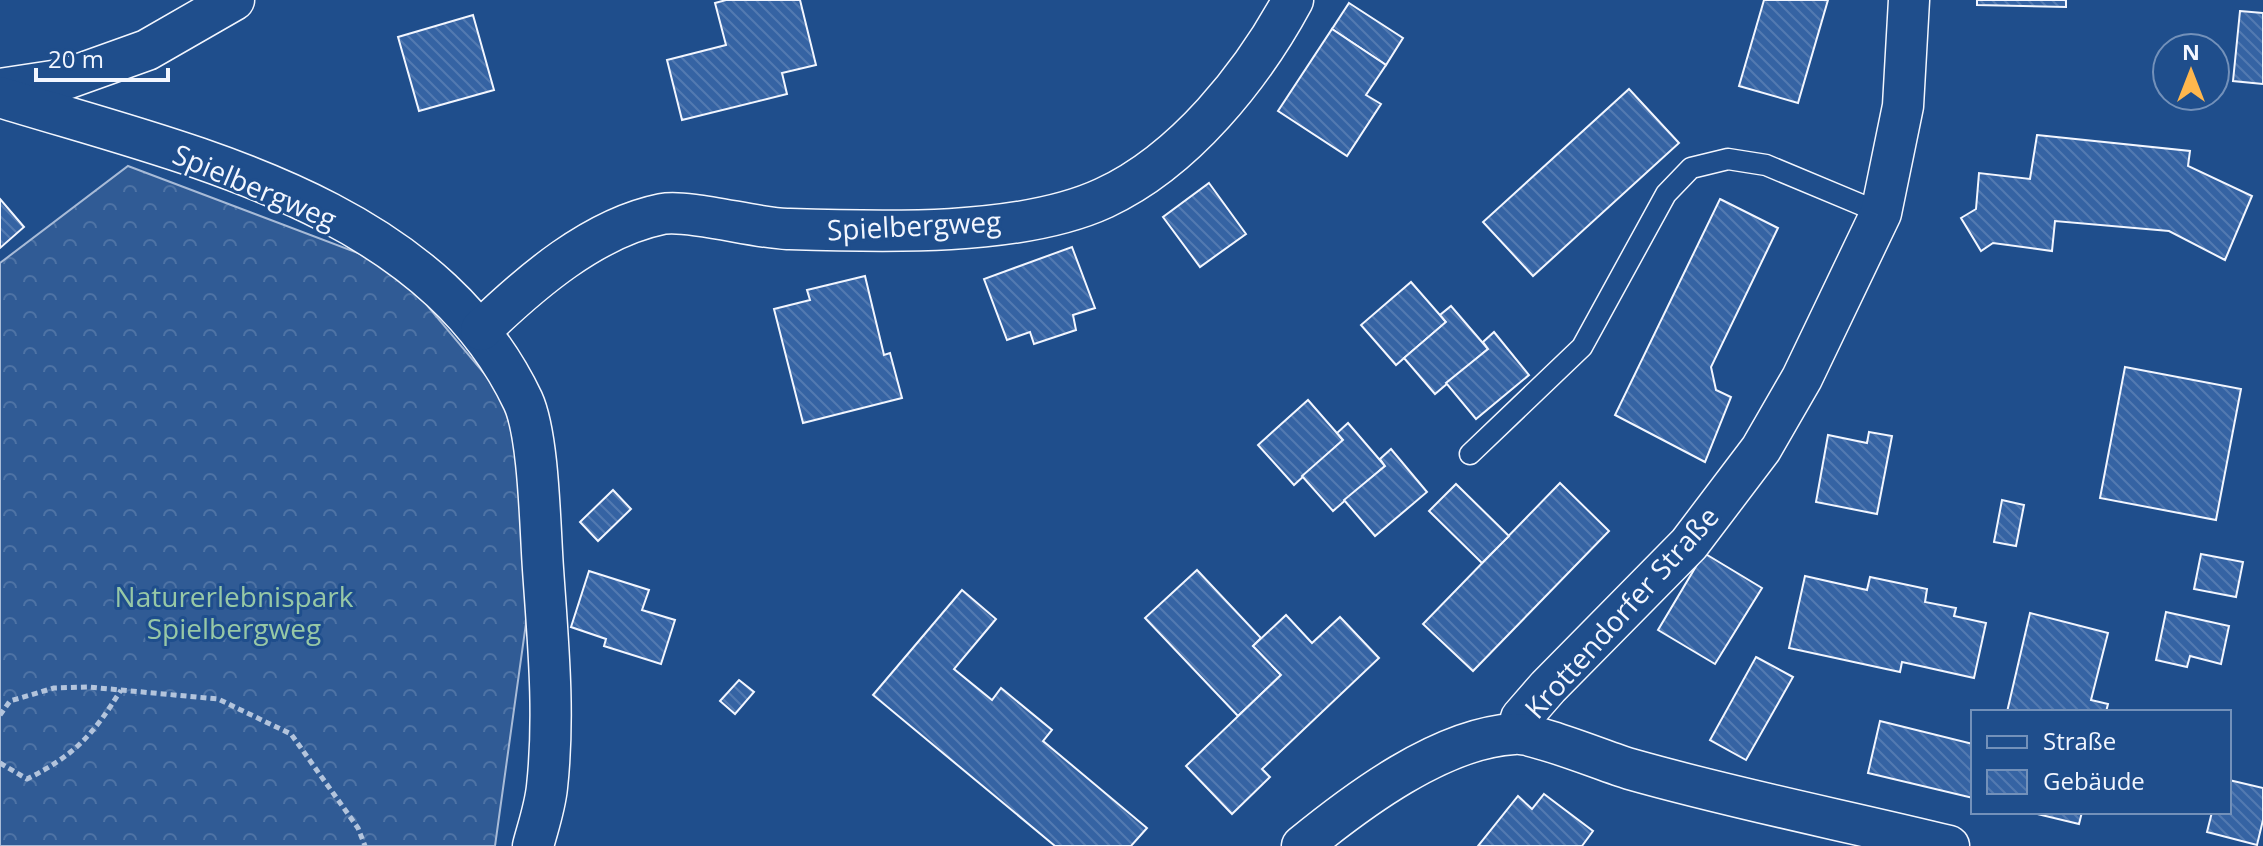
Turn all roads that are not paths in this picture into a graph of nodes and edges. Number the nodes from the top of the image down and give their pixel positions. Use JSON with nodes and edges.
{"nodes":[{"id":1,"x":234,"y":0,"type":"edge"},
{"id":2,"x":1293,"y":0,"type":"edge"},
{"id":3,"x":1909,"y":0,"type":"edge"},
{"id":4,"x":0,"y":89,"type":"edge"},
{"id":5,"x":0,"y":97,"type":"edge"},
{"id":6,"x":1881,"y":213,"type":"junction"},
{"id":7,"x":481,"y":330,"type":"junction"},
{"id":8,"x":1470,"y":454,"type":"dead end"},
{"id":9,"x":1518,"y":733,"type":"junction"},
{"id":10,"x":533,"y":846,"type":"edge"},
{"id":11,"x":1302,"y":846,"type":"edge"},
{"id":12,"x":1949,"y":846,"type":"edge"}],
"edges":[{"from":1,"to":4,"type":"street"},
{"from":2,"to":7,"type":"street","name":"Spielbergweg"},
{"from":3,"to":6,"type":"street","name":"Krottendorfer Straße"},
{"from":5,"to":7,"type":"street","name":"Spielbergweg"},
{"from":6,"to":8,"type":"lane"},
{"from":6,"to":9,"type":"street","name":"Krottendorfer Straße"},
{"from":7,"to":10,"type":"street","name":"Spielbergweg"},
{"from":9,"to":11,"type":"street","name":"Krottendorfer Straße"},
{"from":9,"to":12,"type":"street"}]}
